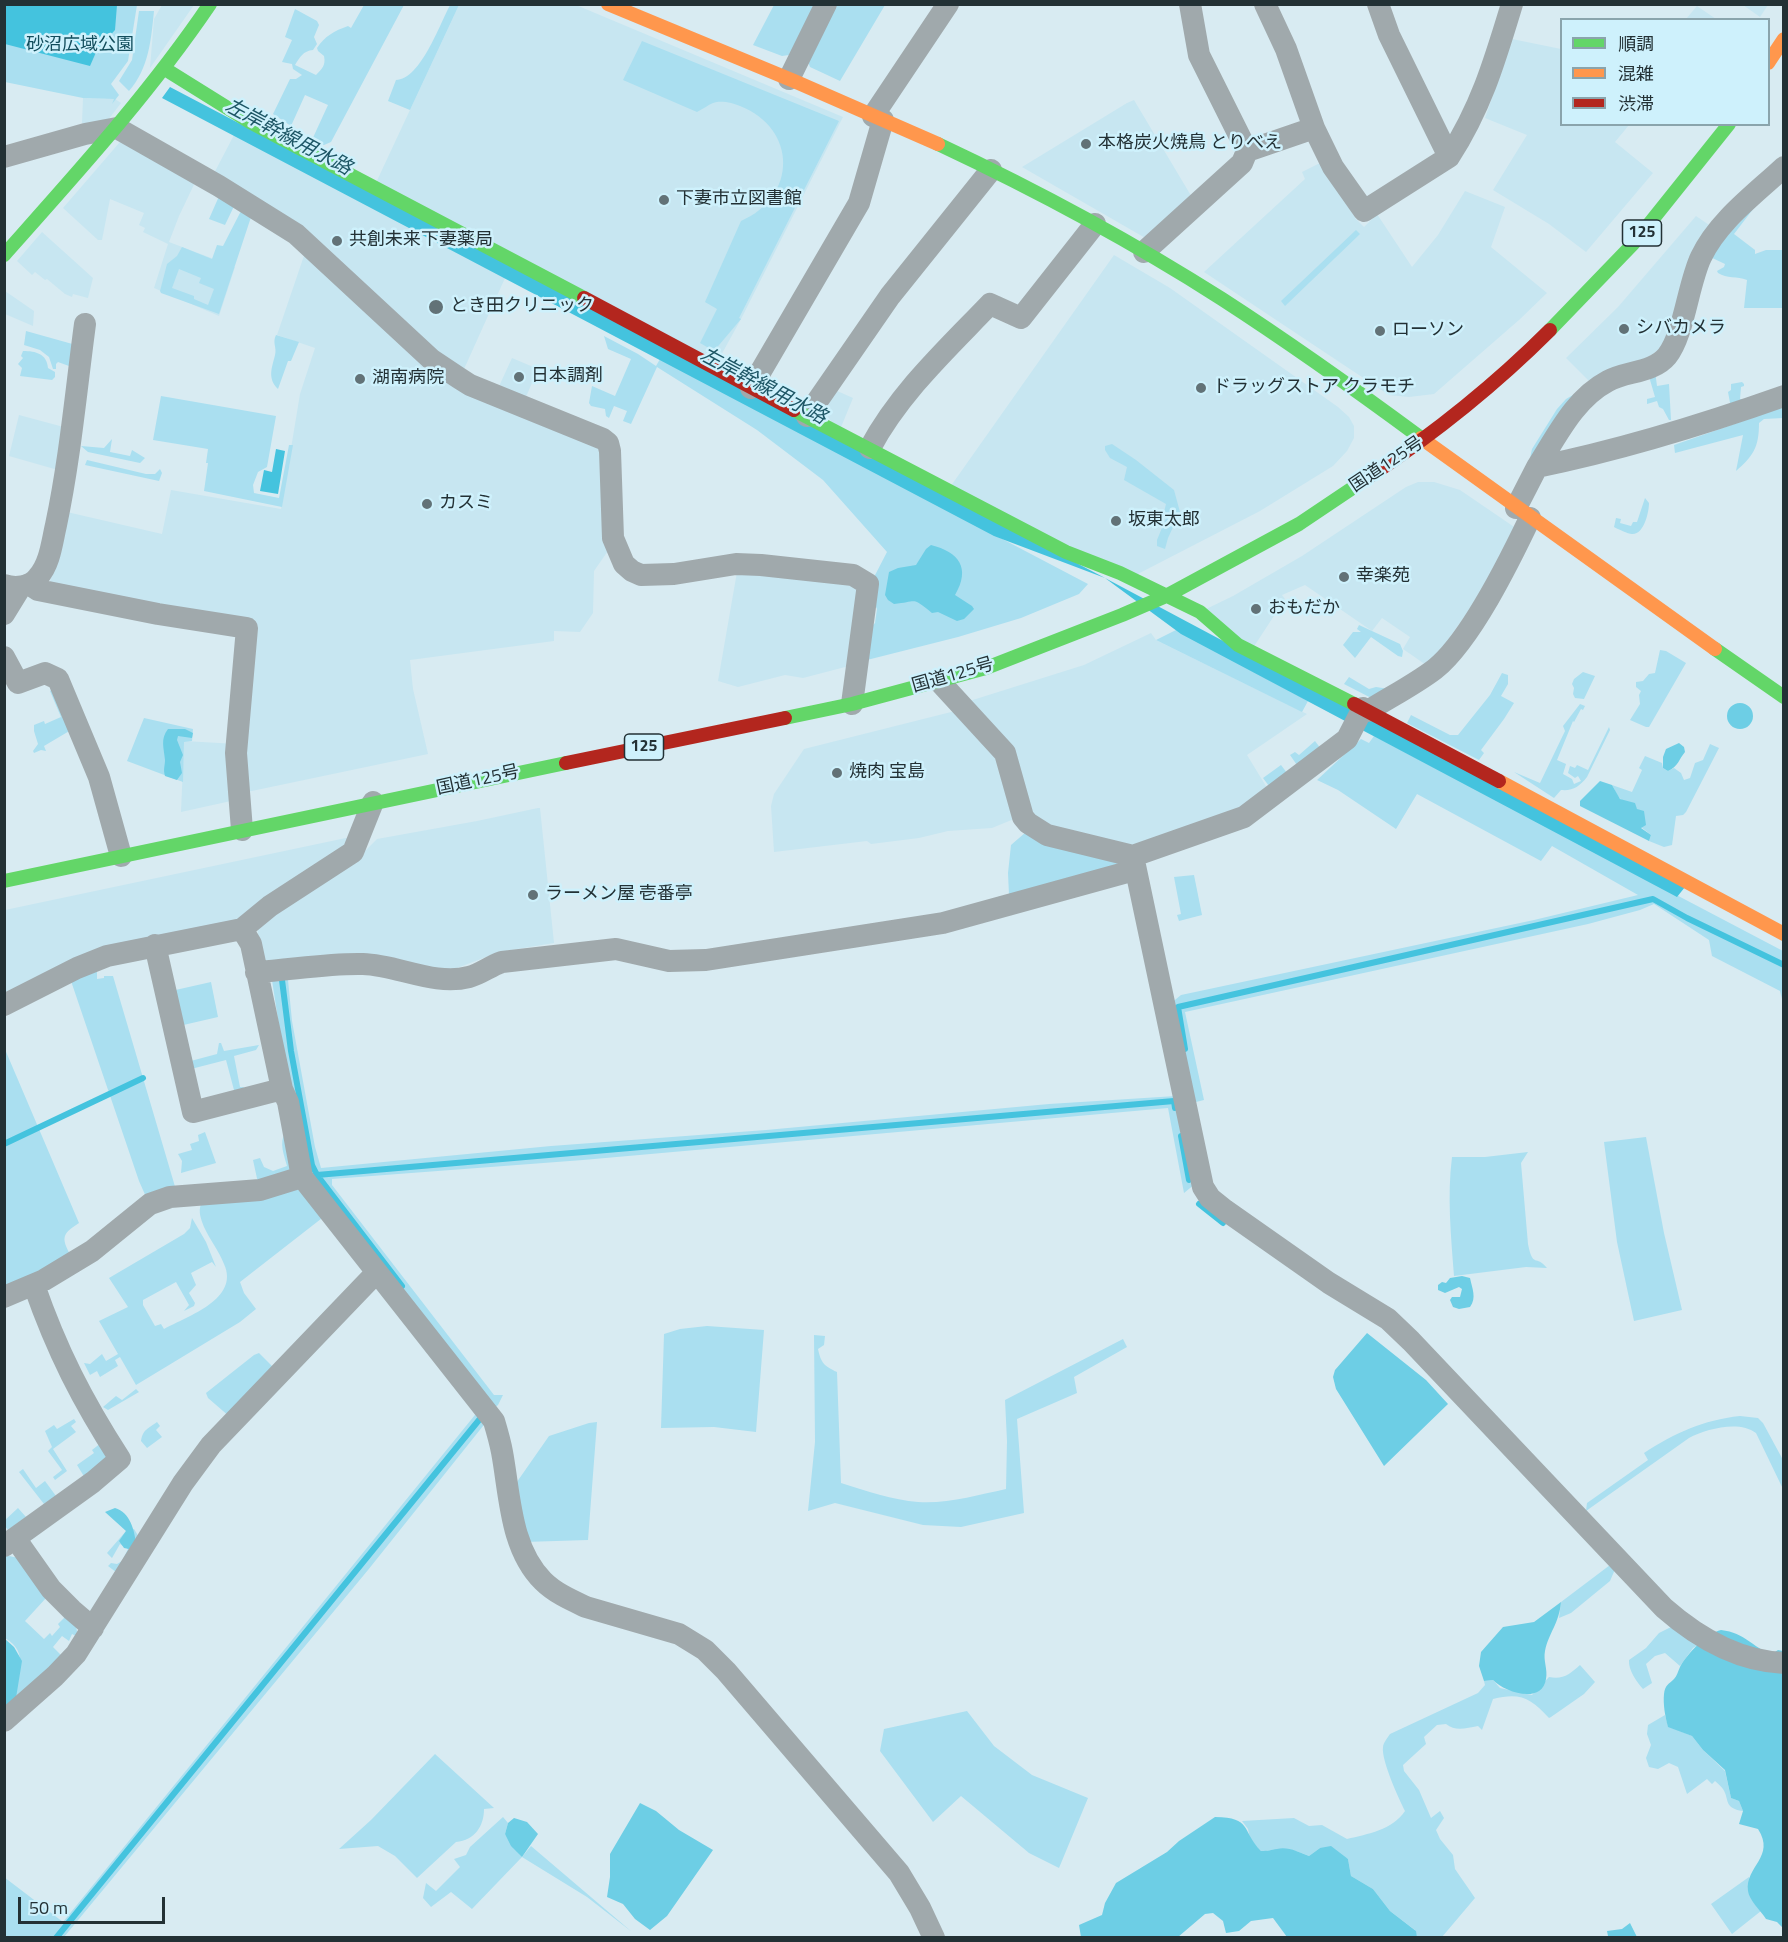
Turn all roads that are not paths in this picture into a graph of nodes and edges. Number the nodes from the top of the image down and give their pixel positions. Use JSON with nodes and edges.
{"nodes":[{"id":1,"x":210,"y":4,"type":"edge"},
{"id":2,"x":608,"y":4,"type":"edge"},
{"id":3,"x":826,"y":4,"type":"edge"},
{"id":4,"x":948,"y":4,"type":"edge"},
{"id":5,"x":1190,"y":4,"type":"edge"},
{"id":6,"x":1265,"y":4,"type":"edge"},
{"id":7,"x":1378,"y":4,"type":"edge"},
{"id":8,"x":1512,"y":4,"type":"edge"},
{"id":9,"x":1784,"y":39,"type":"edge"},
{"id":10,"x":1770,"y":60,"type":"edge"},
{"id":11,"x":165,"y":69,"type":"junction"},
{"id":12,"x":789,"y":80,"type":"junction"},
{"id":13,"x":878,"y":118,"type":"junction"},
{"id":14,"x":1727,"y":126,"type":"edge"},
{"id":15,"x":117,"y":128,"type":"junction"},
{"id":16,"x":1314,"y":128,"type":"junction"},
{"id":17,"x":1246,"y":151,"type":"junction"},
{"id":18,"x":4,"y":156,"type":"edge"},
{"id":19,"x":1449,"y":157,"type":"junction"},
{"id":20,"x":1784,"y":167,"type":"edge"},
{"id":21,"x":991,"y":170,"type":"junction"},
{"id":22,"x":1095,"y":224,"type":"junction"},
{"id":23,"x":1144,"y":252,"type":"junction"},
{"id":24,"x":4,"y":255,"type":"edge"},
{"id":25,"x":85,"y":324,"type":"dead end"},
{"id":26,"x":751,"y":388,"type":"junction"},
{"id":27,"x":1784,"y":396,"type":"edge"},
{"id":28,"x":807,"y":416,"type":"junction"},
{"id":29,"x":1423,"y":441,"type":"junction"},
{"id":30,"x":870,"y":448,"type":"junction"},
{"id":31,"x":1537,"y":467,"type":"junction"},
{"id":32,"x":1523,"y":513,"type":"junction"},
{"id":33,"x":18,"y":586,"type":"edge"},
{"id":34,"x":1166,"y":596,"type":"junction"},
{"id":35,"x":4,"y":614,"type":"edge"},
{"id":36,"x":4,"y":657,"type":"edge"},
{"id":37,"x":938,"y":680,"type":"junction"},
{"id":38,"x":11,"y":685,"type":"edge"},
{"id":39,"x":1784,"y":697,"type":"edge"},
{"id":40,"x":852,"y":704,"type":"junction"},
{"id":41,"x":1366,"y":710,"type":"junction"},
{"id":42,"x":373,"y":802,"type":"junction"},
{"id":43,"x":242,"y":830,"type":"junction"},
{"id":44,"x":121,"y":856,"type":"junction"},
{"id":45,"x":1134,"y":863,"type":"junction"},
{"id":46,"x":4,"y":881,"type":"edge"},
{"id":47,"x":242,"y":929,"type":"junction"},
{"id":48,"x":1784,"y":934,"type":"edge"},
{"id":49,"x":155,"y":945,"type":"junction"},
{"id":50,"x":256,"y":972,"type":"junction"},
{"id":51,"x":4,"y":1005,"type":"edge"},
{"id":52,"x":282,"y":1089,"type":"junction"},
{"id":53,"x":302,"y":1178,"type":"junction"},
{"id":54,"x":376,"y":1273,"type":"junction"},
{"id":55,"x":34,"y":1285,"type":"junction"},
{"id":56,"x":4,"y":1297,"type":"edge"},
{"id":57,"x":10,"y":1542,"type":"edge"},
{"id":58,"x":93,"y":1628,"type":"junction"},
{"id":59,"x":1784,"y":1663,"type":"edge"},
{"id":60,"x":4,"y":1721,"type":"edge"},
{"id":61,"x":934,"y":1938,"type":"edge"}],
"edges":[{"from":1,"to":11,"type":"main road"},
{"from":2,"to":12,"type":"main road"},
{"from":3,"to":12,"type":"street"},
{"from":4,"to":13,"type":"street"},
{"from":5,"to":17,"type":"street"},
{"from":6,"to":16,"type":"street"},
{"from":7,"to":19,"type":"street"},
{"from":8,"to":19,"type":"street"},
{"from":9,"to":10,"type":"main road"},
{"from":11,"to":15,"type":"main road"},
{"from":11,"to":26,"type":"main road"},
{"from":12,"to":13,"type":"main road"},
{"from":13,"to":21,"type":"main road"},
{"from":13,"to":26,"type":"street"},
{"from":14,"to":29,"type":"main road","name":"国道125号","number":"125"},
{"from":15,"to":18,"type":"street"},
{"from":15,"to":24,"type":"main road"},
{"from":15,"to":40,"type":"street"},
{"from":16,"to":17,"type":"street"},
{"from":16,"to":19,"type":"street"},
{"from":17,"to":23,"type":"street"},
{"from":20,"to":31,"type":"street"},
{"from":21,"to":22,"type":"main road"},
{"from":21,"to":28,"type":"street"},
{"from":22,"to":23,"type":"main road"},
{"from":22,"to":30,"type":"street"},
{"from":23,"to":29,"type":"main road"},
{"from":25,"to":33,"type":"street"},
{"from":26,"to":28,"type":"main road"},
{"from":27,"to":31,"type":"street"},
{"from":28,"to":30,"type":"main road"},
{"from":29,"to":32,"type":"main road"},
{"from":29,"to":34,"type":"main road","name":"国道125号","number":"125"},
{"from":30,"to":34,"type":"main road"},
{"from":31,"to":32,"type":"street"},
{"from":32,"to":39,"type":"main road"},
{"from":32,"to":41,"type":"street"},
{"from":33,"to":35,"type":"street"},
{"from":33,"to":43,"type":"street"},
{"from":34,"to":37,"type":"main road","name":"国道125号","number":"125"},
{"from":34,"to":41,"type":"main road"},
{"from":36,"to":38,"type":"street"},
{"from":37,"to":40,"type":"main road","name":"国道125号","number":"125"},
{"from":37,"to":45,"type":"street"},
{"from":38,"to":44,"type":"street"},
{"from":40,"to":42,"type":"main road","name":"国道125号","number":"125"},
{"from":41,"to":45,"type":"street"},
{"from":41,"to":48,"type":"main road"},
{"from":42,"to":43,"type":"main road","name":"国道125号","number":"125"},
{"from":42,"to":47,"type":"street"},
{"from":43,"to":44,"type":"main road","name":"国道125号","number":"125"},
{"from":44,"to":46,"type":"main road","name":"国道125号","number":"125"},
{"from":45,"to":50,"type":"street"},
{"from":45,"to":59,"type":"street"},
{"from":47,"to":49,"type":"street"},
{"from":47,"to":50,"type":"street"},
{"from":49,"to":51,"type":"street"},
{"from":49,"to":52,"type":"street"},
{"from":50,"to":52,"type":"street"},
{"from":52,"to":53,"type":"street"},
{"from":53,"to":54,"type":"street"},
{"from":53,"to":55,"type":"street"},
{"from":54,"to":58,"type":"street"},
{"from":54,"to":61,"type":"street"},
{"from":55,"to":56,"type":"street"},
{"from":55,"to":57,"type":"street"},
{"from":57,"to":58,"type":"street"},
{"from":58,"to":60,"type":"street"}]}
